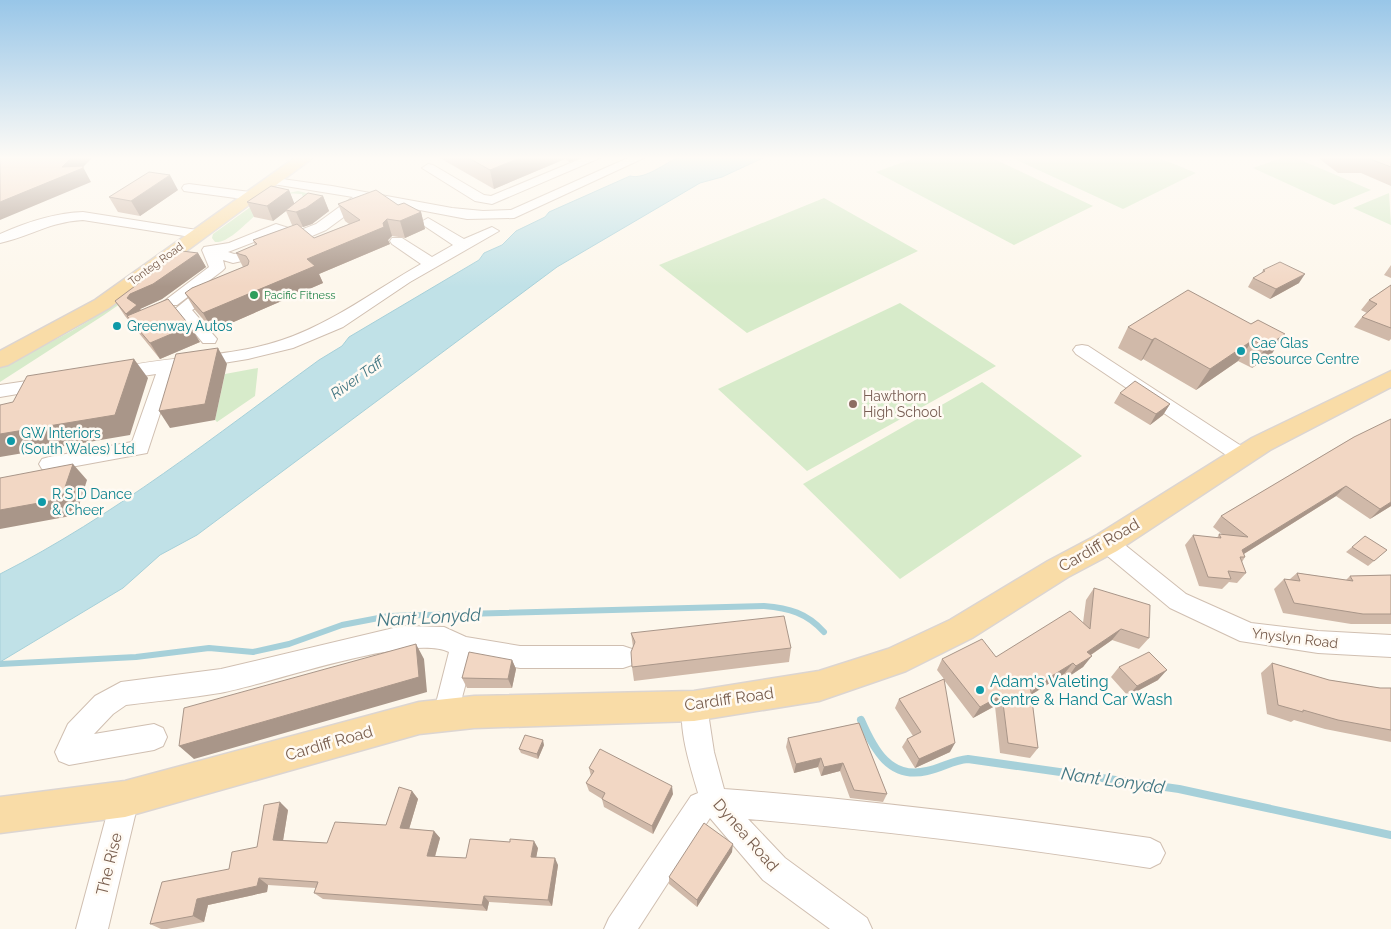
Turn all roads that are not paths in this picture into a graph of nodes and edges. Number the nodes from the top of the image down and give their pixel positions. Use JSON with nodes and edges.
{"nodes":[{"id":1,"x":244,"y":200,"type":"edge"},
{"id":2,"x":357,"y":200,"type":"edge"},
{"id":3,"x":391,"y":200,"type":"edge"},
{"id":4,"x":545,"y":200,"type":"edge"},
{"id":5,"x":464,"y":215,"type":"junction"},
{"id":6,"x":290,"y":218,"type":"edge"},
{"id":7,"x":428,"y":222,"type":"dead end"},
{"id":8,"x":276,"y":228,"type":"junction"},
{"id":9,"x":492,"y":230,"type":"dead end"},
{"id":10,"x":445,"y":233,"type":"junction"},
{"id":11,"x":300,"y":236,"type":"junction"},
{"id":12,"x":0,"y":239,"type":"edge"},
{"id":13,"x":190,"y":239,"type":"junction"},
{"id":14,"x":397,"y":241,"type":"dead end"},
{"id":15,"x":461,"y":247,"type":"junction"},
{"id":16,"x":209,"y":250,"type":"junction"},
{"id":17,"x":432,"y":264,"type":"junction"},
{"id":18,"x":231,"y":285,"type":"edge"},
{"id":19,"x":154,"y":310,"type":"edge"},
{"id":20,"x":209,"y":339,"type":"dead end"},
{"id":21,"x":1082,"y":350,"type":"dead end"},
{"id":22,"x":0,"y":360,"type":"edge"},
{"id":23,"x":167,"y":366,"type":"junction"},
{"id":24,"x":101,"y":376,"type":"edge"},
{"id":25,"x":1391,"y":378,"type":"edge"},
{"id":26,"x":66,"y":381,"type":"edge"},
{"id":27,"x":8,"y":390,"type":"edge"},
{"id":28,"x":7,"y":410,"type":"edge"},
{"id":29,"x":1242,"y":456,"type":"junction"},
{"id":30,"x":49,"y":464,"type":"dead end"},
{"id":31,"x":1107,"y":543,"type":"junction"},
{"id":32,"x":1391,"y":646,"type":"edge"},
{"id":33,"x":463,"y":647,"type":"junction"},
{"id":34,"x":623,"y":657,"type":"dead end"},
{"id":35,"x":694,"y":706,"type":"junction"},
{"id":36,"x":446,"y":715,"type":"junction"},
{"id":37,"x":154,"y":737,"type":"dead end"},
{"id":38,"x":125,"y":799,"type":"junction"},
{"id":39,"x":714,"y":802,"type":"junction"},
{"id":40,"x":3,"y":821,"type":"edge"},
{"id":41,"x":1150,"y":853,"type":"dead end"},
{"id":42,"x":92,"y":929,"type":"edge"},
{"id":43,"x":620,"y":929,"type":"edge"},
{"id":44,"x":856,"y":929,"type":"edge"}],
"edges":[{"from":1,"to":13,"type":"main road","name":"Tonteg Road"},
{"from":2,"to":11,"type":"street"},
{"from":3,"to":5,"type":"street"},
{"from":4,"to":5,"type":"street"},
{"from":5,"to":10,"type":"street"},
{"from":6,"to":8,"type":"street"},
{"from":7,"to":10,"type":"street"},
{"from":8,"to":11,"type":"street"},
{"from":8,"to":16,"type":"street"},
{"from":9,"to":15,"type":"street"},
{"from":10,"to":15,"type":"street"},
{"from":11,"to":16,"type":"street"},
{"from":12,"to":13,"type":"street"},
{"from":13,"to":16,"type":"street"},
{"from":13,"to":22,"type":"main road","name":"Tonteg Road"},
{"from":14,"to":17,"type":"street"},
{"from":15,"to":17,"type":"street"},
{"from":16,"to":19,"type":"street"},
{"from":17,"to":23,"type":"street"},
{"from":18,"to":20,"type":"street"},
{"from":21,"to":29,"type":"street"},
{"from":23,"to":24,"type":"street"},
{"from":23,"to":30,"type":"street"},
{"from":25,"to":29,"type":"main road","name":"Cardiff Road"},
{"from":26,"to":27,"type":"street"},
{"from":27,"to":28,"type":"street"},
{"from":29,"to":31,"type":"main road","name":"Cardiff Road"},
{"from":31,"to":32,"type":"street","name":"Ynyslyn Road"},
{"from":31,"to":35,"type":"main road","name":"Cardiff Road"},
{"from":33,"to":34,"type":"street"},
{"from":33,"to":36,"type":"street"},
{"from":33,"to":37,"type":"street"},
{"from":35,"to":36,"type":"main road","name":"Cardiff Road"},
{"from":35,"to":39,"type":"street","name":"Dynea Road"},
{"from":36,"to":38,"type":"main road","name":"Cardiff Road"},
{"from":38,"to":40,"type":"main road","name":"Cardiff Road"},
{"from":38,"to":42,"type":"street","name":"The Rise"},
{"from":39,"to":41,"type":"street"},
{"from":39,"to":43,"type":"street"},
{"from":39,"to":44,"type":"street","name":"Dynea Road"}]}
